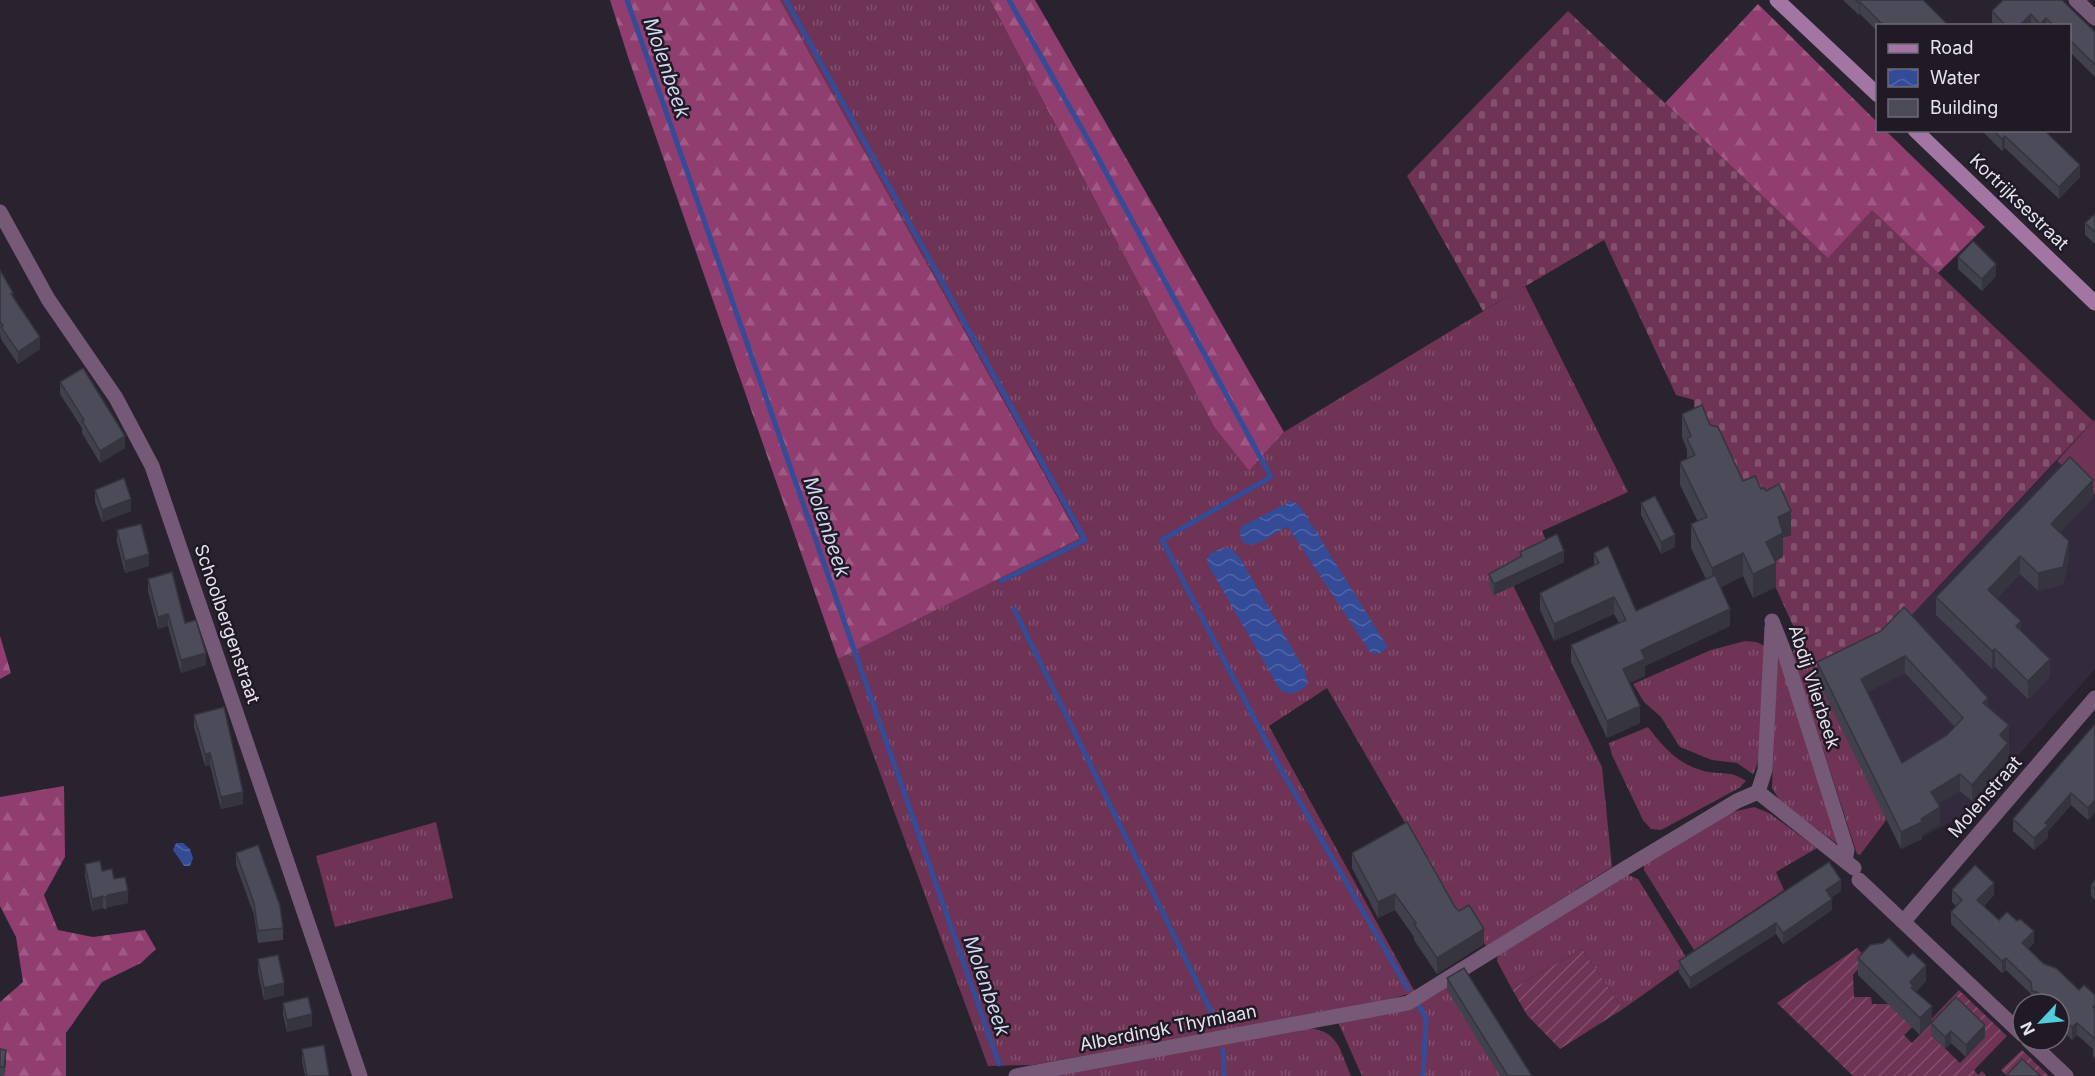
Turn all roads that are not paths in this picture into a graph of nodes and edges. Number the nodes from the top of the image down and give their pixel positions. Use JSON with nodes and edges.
{"nodes":[{"id":1,"x":1777,"y":0,"type":"edge"},
{"id":2,"x":2076,"y":0,"type":"edge"},
{"id":3,"x":2095,"y":18,"type":"edge"},
{"id":4,"x":1876,"y":93,"type":"edge"},
{"id":5,"x":1917,"y":132,"type":"edge"},
{"id":6,"x":0,"y":212,"type":"edge"},
{"id":7,"x":2095,"y":303,"type":"edge"},
{"id":8,"x":2095,"y":699,"type":"edge"},
{"id":9,"x":1758,"y":792,"type":"junction"},
{"id":10,"x":1853,"y":870,"type":"junction"},
{"id":11,"x":1904,"y":921,"type":"junction"},
{"id":12,"x":2011,"y":1024,"type":"edge"},
{"id":13,"x":2041,"y":1052,"type":"edge"},
{"id":14,"x":360,"y":1076,"type":"edge"},
{"id":15,"x":1016,"y":1076,"type":"edge"},
{"id":16,"x":2066,"y":1076,"type":"edge"}],
"edges":[{"from":1,"to":4,"type":"street"},
{"from":2,"to":3,"type":"street"},
{"from":5,"to":7,"type":"street","name":"Kortrijksestraat"},
{"from":6,"to":14,"type":"street","name":"Schoolbergenstraat"},
{"from":8,"to":11,"type":"street","name":"Molenstraat"},
{"from":9,"to":10,"type":"street"},
{"from":9,"to":10,"type":"street","name":"Abdij Vlierbeek"},
{"from":9,"to":15,"type":"street","name":"Alberdingk Thymlaan"},
{"from":10,"to":11,"type":"street"},
{"from":11,"to":12,"type":"street"},
{"from":13,"to":16,"type":"street"}]}
